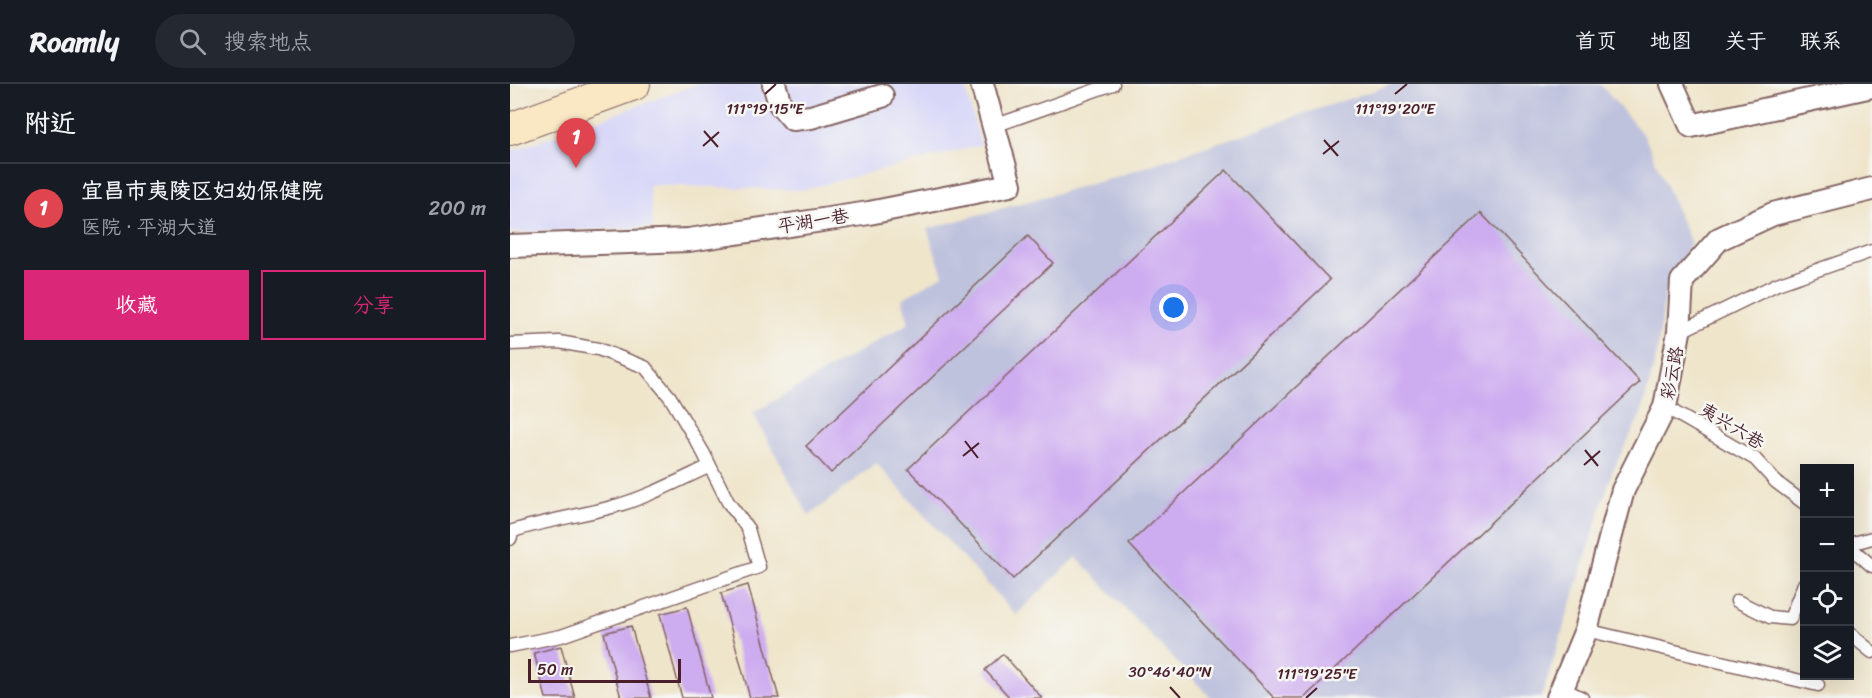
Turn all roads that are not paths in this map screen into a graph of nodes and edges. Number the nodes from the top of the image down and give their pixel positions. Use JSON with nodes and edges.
{"nodes":[{"id":1,"x":588,"y":84,"type":"edge"},
{"id":2,"x":634,"y":84,"type":"edge"},
{"id":3,"x":774,"y":84,"type":"edge"},
{"id":4,"x":982,"y":84,"type":"edge"},
{"id":5,"x":1113,"y":84,"type":"edge"},
{"id":6,"x":1672,"y":84,"type":"edge"},
{"id":7,"x":1872,"y":86,"type":"edge"},
{"id":8,"x":882,"y":96,"type":"dead end"},
{"id":9,"x":510,"y":111,"type":"edge"},
{"id":10,"x":994,"y":126,"type":"junction"},
{"id":11,"x":510,"y":129,"type":"edge"},
{"id":12,"x":1872,"y":190,"type":"edge"},
{"id":13,"x":510,"y":246,"type":"edge"},
{"id":14,"x":1872,"y":251,"type":"edge"},
{"id":15,"x":1679,"y":332,"type":"junction"},
{"id":16,"x":510,"y":344,"type":"edge"},
{"id":17,"x":1665,"y":407,"type":"junction"},
{"id":18,"x":710,"y":466,"type":"junction"},
{"id":19,"x":1800,"y":500,"type":"edge"},
{"id":20,"x":1872,"y":538,"type":"edge"},
{"id":21,"x":510,"y":539,"type":"edge"},
{"id":22,"x":1854,"y":545,"type":"edge"},
{"id":23,"x":1854,"y":550,"type":"edge"},
{"id":24,"x":1872,"y":566,"type":"edge"},
{"id":25,"x":1800,"y":594,"type":"edge"},
{"id":26,"x":1737,"y":601,"type":"dead end"},
{"id":27,"x":1586,"y":630,"type":"junction"},
{"id":28,"x":1854,"y":637,"type":"edge"},
{"id":29,"x":510,"y":646,"type":"edge"},
{"id":30,"x":1872,"y":652,"type":"edge"},
{"id":31,"x":1818,"y":685,"type":"dead end"},
{"id":32,"x":1567,"y":695,"type":"edge"}],
"edges":[{"from":1,"to":9,"type":"main road"},
{"from":2,"to":11,"type":"main road"},
{"from":3,"to":8,"type":"street"},
{"from":4,"to":10,"type":"street","name":"平湖一巷"},
{"from":5,"to":10,"type":"lane"},
{"from":6,"to":7,"type":"street"},
{"from":10,"to":13,"type":"street","name":"平湖一巷"},
{"from":12,"to":15,"type":"street","name":"彩云路"},
{"from":14,"to":15,"type":"lane"},
{"from":15,"to":17,"type":"street","name":"彩云路"},
{"from":16,"to":18,"type":"lane"},
{"from":17,"to":19,"type":"lane","name":"夷兴六巷"},
{"from":17,"to":27,"type":"street","name":"彩云路"},
{"from":18,"to":21,"type":"lane"},
{"from":18,"to":29,"type":"lane"},
{"from":20,"to":22,"type":"lane"},
{"from":23,"to":24,"type":"lane"},
{"from":25,"to":26,"type":"lane"},
{"from":27,"to":31,"type":"lane"},
{"from":27,"to":32,"type":"street","name":"彩云路"},
{"from":28,"to":30,"type":"lane"}]}
